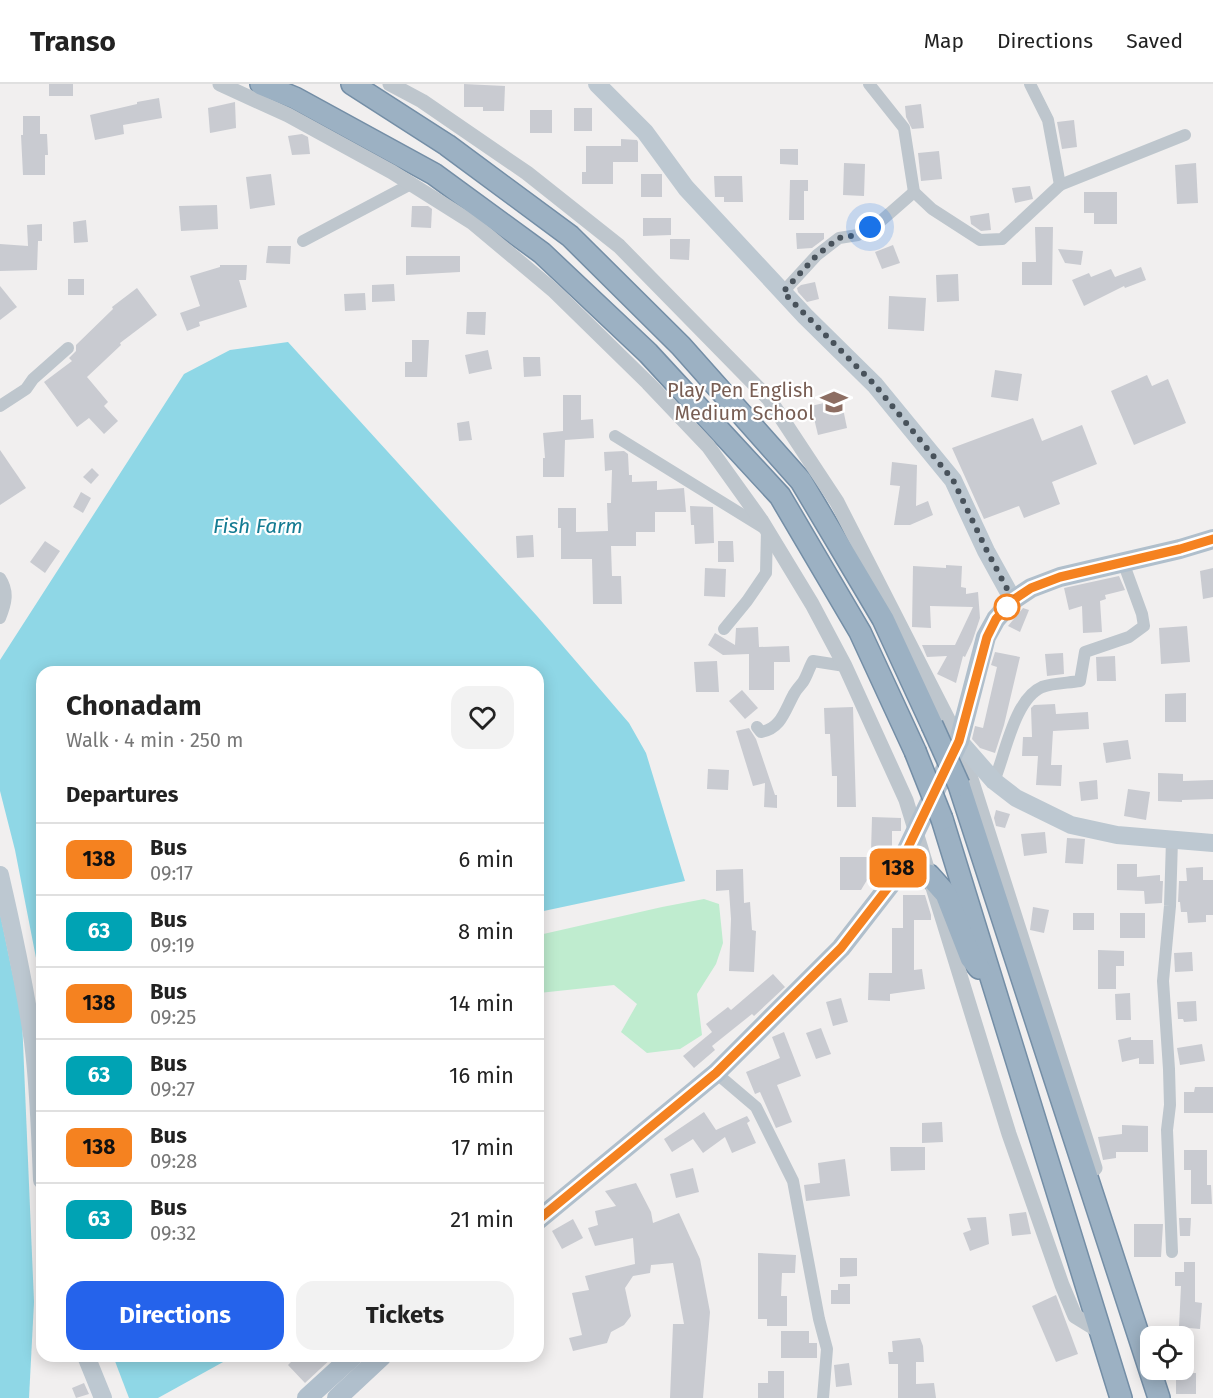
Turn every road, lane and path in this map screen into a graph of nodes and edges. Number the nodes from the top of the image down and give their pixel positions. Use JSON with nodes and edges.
{"nodes":[{"id":1,"x":220,"y":84,"type":"edge"},
{"id":2,"x":261,"y":84,"type":"edge"},
{"id":3,"x":352,"y":84,"type":"edge"},
{"id":4,"x":390,"y":84,"type":"edge"},
{"id":5,"x":597,"y":84,"type":"edge"},
{"id":6,"x":869,"y":84,"type":"edge"},
{"id":7,"x":1030,"y":84,"type":"edge"},
{"id":8,"x":1185,"y":135,"type":"dead end"},
{"id":9,"x":411,"y":184,"type":"junction"},
{"id":10,"x":1060,"y":185,"type":"junction"},
{"id":11,"x":914,"y":192,"type":"junction"},
{"id":12,"x":303,"y":241,"type":"dead end"},
{"id":13,"x":783,"y":292,"type":"junction"},
{"id":14,"x":68,"y":348,"type":"dead end"},
{"id":15,"x":0,"y":406,"type":"edge"},
{"id":16,"x":615,"y":435,"type":"dead end"},
{"id":17,"x":767,"y":530,"type":"junction"},
{"id":18,"x":1213,"y":539,"type":"edge"},
{"id":19,"x":1123,"y":562,"type":"junction"},
{"id":20,"x":0,"y":578,"type":"edge"},
{"id":21,"x":1013,"y":600,"type":"junction"},
{"id":22,"x":0,"y":618,"type":"edge"},
{"id":23,"x":724,"y":629,"type":"dead end"},
{"id":24,"x":845,"y":666,"type":"junction"},
{"id":25,"x":757,"y":727,"type":"dead end"},
{"id":26,"x":959,"y":741,"type":"junction"},
{"id":27,"x":993,"y":781,"type":"junction"},
{"id":28,"x":916,"y":832,"type":"junction"},
{"id":29,"x":991,"y":838,"type":"junction"},
{"id":30,"x":1172,"y":840,"type":"junction"},
{"id":31,"x":1213,"y":843,"type":"edge"},
{"id":32,"x":0,"y":875,"type":"edge"},
{"id":33,"x":929,"y":875,"type":"junction"},
{"id":34,"x":1004,"y":919,"type":"junction"},
{"id":35,"x":995,"y":989,"type":"junction"},
{"id":36,"x":36,"y":1067,"type":"edge"},
{"id":37,"x":716,"y":1073,"type":"junction"},
{"id":38,"x":544,"y":1215,"type":"edge"},
{"id":39,"x":1172,"y":1252,"type":"dead end"},
{"id":40,"x":1126,"y":1301,"type":"junction"},
{"id":41,"x":1101,"y":1332,"type":"junction"},
{"id":42,"x":88,"y":1362,"type":"edge"},
{"id":43,"x":346,"y":1362,"type":"edge"},
{"id":44,"x":376,"y":1362,"type":"edge"},
{"id":45,"x":103,"y":1398,"type":"edge"},
{"id":46,"x":307,"y":1398,"type":"edge"},
{"id":47,"x":337,"y":1398,"type":"edge"},
{"id":48,"x":823,"y":1398,"type":"edge"},
{"id":49,"x":1121,"y":1398,"type":"edge"},
{"id":50,"x":1159,"y":1398,"type":"edge"}],
"edges":[{"from":1,"to":9,"type":"street"},
{"from":2,"to":35,"type":"highway","bridge":true},
{"from":3,"to":34,"type":"highway","bridge":true},
{"from":4,"to":26,"type":"street"},
{"from":5,"to":13,"type":"main road"},
{"from":6,"to":11,"type":"street"},
{"from":7,"to":10,"type":"street"},
{"from":8,"to":10,"type":"street"},
{"from":9,"to":12,"type":"street"},
{"from":9,"to":17,"type":"street"},
{"from":10,"to":11,"type":"street"},
{"from":11,"to":13,"type":"street"},
{"from":13,"to":21,"type":"main road"},
{"from":14,"to":15,"type":"street"},
{"from":16,"to":17,"type":"street"},
{"from":17,"to":23,"type":"street"},
{"from":17,"to":24,"type":"street"},
{"from":18,"to":19,"type":"main road"},
{"from":19,"to":21,"type":"main road"},
{"from":19,"to":27,"type":"street"},
{"from":20,"to":22,"type":"street"},
{"from":21,"to":26,"type":"main road"},
{"from":24,"to":25,"type":"street"},
{"from":24,"to":28,"type":"street"},
{"from":26,"to":27,"type":"main road"},
{"from":26,"to":28,"type":"main road"},
{"from":26,"to":29,"type":"street"},
{"from":27,"to":30,"type":"main road"},
{"from":28,"to":33,"type":"street"},
{"from":28,"to":37,"type":"main road"},
{"from":29,"to":34,"type":"highway"},
{"from":29,"to":40,"type":"street"},
{"from":30,"to":31,"type":"main road"},
{"from":30,"to":39,"type":"street"},
{"from":32,"to":36,"type":"main road"},
{"from":33,"to":35,"type":"highway"},
{"from":33,"to":41,"type":"street"},
{"from":34,"to":40,"type":"highway"},
{"from":35,"to":41,"type":"highway"},
{"from":37,"to":38,"type":"main road"},
{"from":37,"to":48,"type":"street"},
{"from":40,"to":50,"type":"highway"},
{"from":41,"to":49,"type":"highway"},
{"from":42,"to":45,"type":"main road"},
{"from":43,"to":46,"type":"main road"},
{"from":44,"to":47,"type":"main road"}]}
